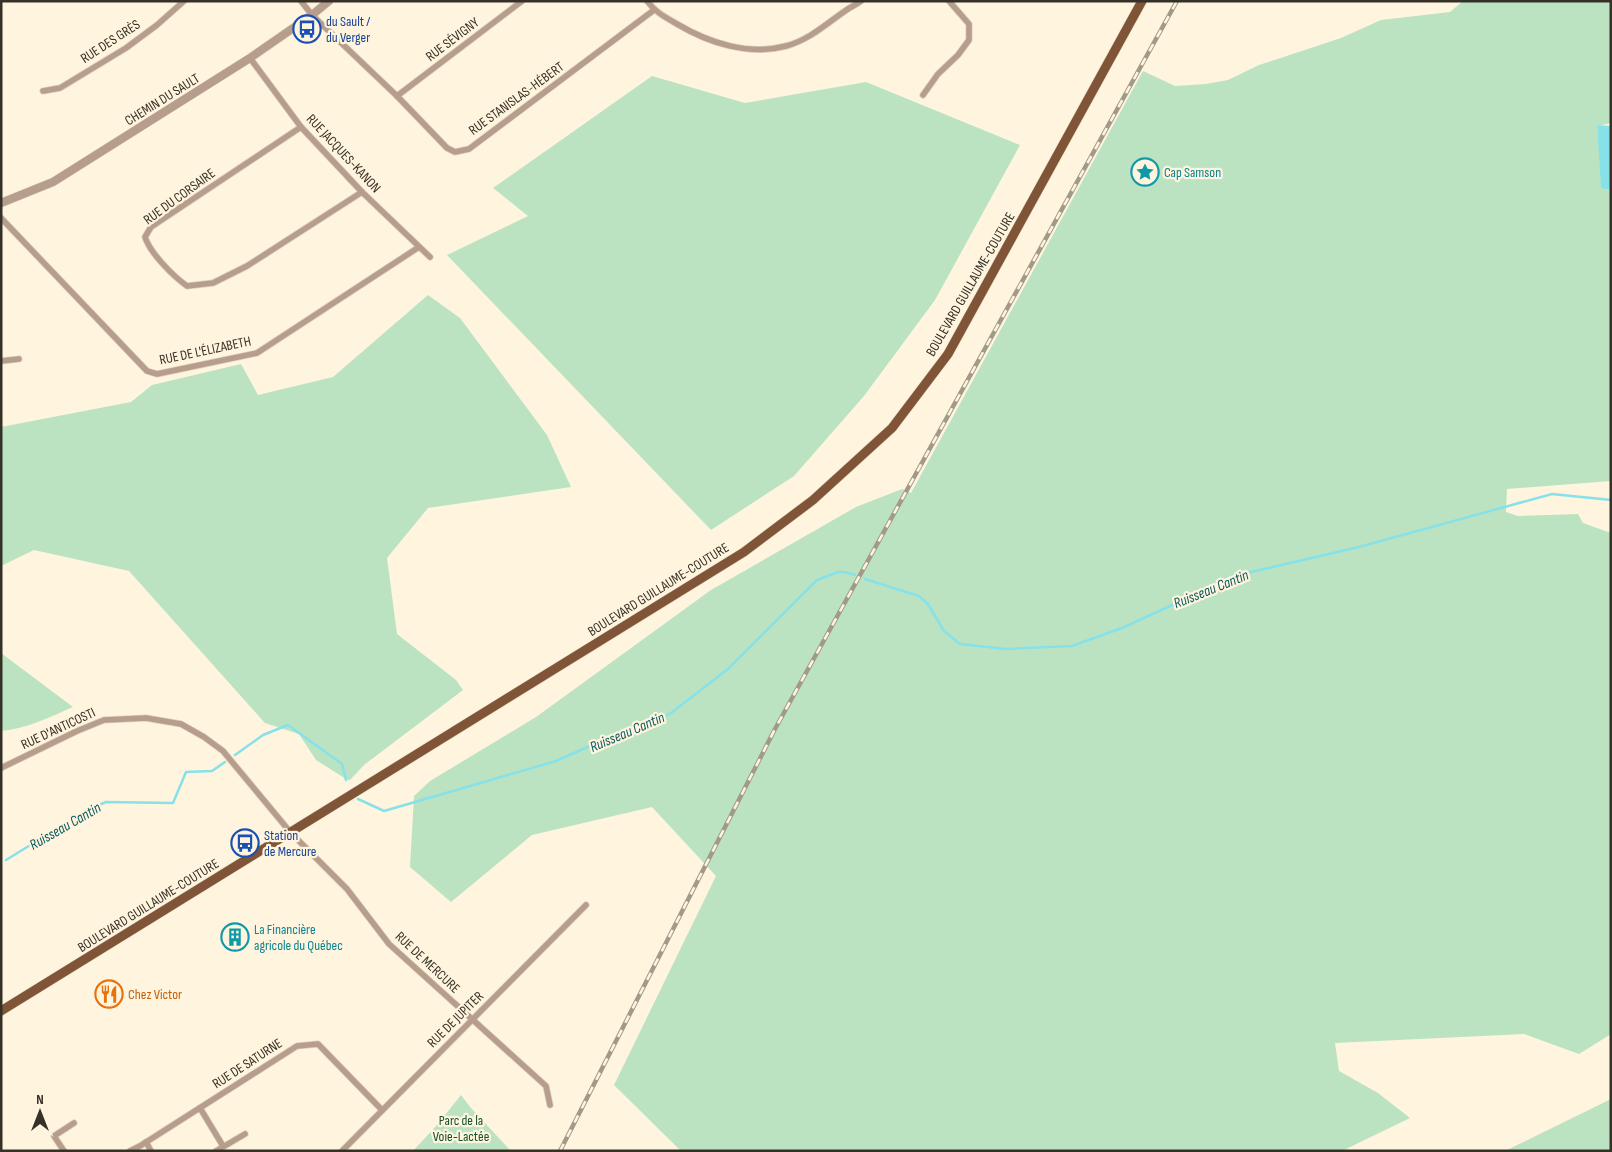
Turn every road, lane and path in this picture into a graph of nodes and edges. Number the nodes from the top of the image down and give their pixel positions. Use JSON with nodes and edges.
{"nodes":[{"id":1,"x":184,"y":1,"type":"edge"},
{"id":2,"x":301,"y":1,"type":"edge"},
{"id":3,"x":329,"y":1,"type":"edge"},
{"id":4,"x":522,"y":1,"type":"edge"},
{"id":5,"x":647,"y":1,"type":"edge"},
{"id":6,"x":861,"y":1,"type":"edge"},
{"id":7,"x":949,"y":1,"type":"edge"},
{"id":8,"x":1142,"y":1,"type":"edge"},
{"id":9,"x":654,"y":10,"type":"junction"},
{"id":10,"x":312,"y":15,"type":"junction"},
{"id":11,"x":250,"y":58,"type":"junction"},
{"id":12,"x":44,"y":91,"type":"dead end"},
{"id":13,"x":923,"y":95,"type":"dead end"},
{"id":14,"x":397,"y":96,"type":"junction"},
{"id":15,"x":301,"y":127,"type":"junction"},
{"id":16,"x":362,"y":192,"type":"junction"},
{"id":17,"x":1,"y":203,"type":"edge"},
{"id":18,"x":1,"y":218,"type":"edge"},
{"id":19,"x":419,"y":247,"type":"junction"},
{"id":20,"x":430,"y":257,"type":"dead end"},
{"id":21,"x":19,"y":359,"type":"dead end"},
{"id":22,"x":1,"y":361,"type":"edge"},
{"id":23,"x":1,"y":768,"type":"edge"},
{"id":24,"x":291,"y":833,"type":"junction"},
{"id":25,"x":586,"y":905,"type":"dead end"},
{"id":26,"x":1,"y":1011,"type":"edge"},
{"id":27,"x":472,"y":1020,"type":"junction"},
{"id":28,"x":550,"y":1105,"type":"dead end"},
{"id":29,"x":200,"y":1108,"type":"junction"},
{"id":30,"x":382,"y":1110,"type":"junction"},
{"id":31,"x":74,"y":1123,"type":"dead end"},
{"id":32,"x":245,"y":1134,"type":"dead end"},
{"id":33,"x":143,"y":1144,"type":"junction"},
{"id":34,"x":223,"y":1146,"type":"junction"},
{"id":35,"x":64,"y":1151,"type":"edge"},
{"id":36,"x":130,"y":1151,"type":"edge"},
{"id":37,"x":151,"y":1151,"type":"edge"},
{"id":38,"x":216,"y":1151,"type":"edge"},
{"id":39,"x":342,"y":1151,"type":"edge"}],
"edges":[{"from":1,"to":12,"type":"street","name":"RUE DES GRÈS"},
{"from":2,"to":10,"type":"street","name":"RUE STANISLAS-HÉBERT"},
{"from":3,"to":10,"type":"street","name":"CHEMIN DU SAULT"},
{"from":4,"to":14,"type":"street","name":"RUE SÉVIGNY"},
{"from":5,"to":9,"type":"street"},
{"from":6,"to":9,"type":"street"},
{"from":7,"to":13,"type":"street"},
{"from":8,"to":24,"type":"main road","name":"BOULEVARD GUILLAUME-COUTURE"},
{"from":9,"to":14,"type":"street","name":"RUE STANISLAS-HÉBERT"},
{"from":10,"to":11,"type":"street","name":"CHEMIN DU SAULT"},
{"from":10,"to":14,"type":"street","name":"RUE STANISLAS-HÉBERT"},
{"from":11,"to":15,"type":"street","name":"RUE JACQUES-KANON"},
{"from":11,"to":17,"type":"street","name":"CHEMIN DU SAULT"},
{"from":15,"to":16,"type":"street","name":"RUE JACQUES-KANON"},
{"from":15,"to":16,"type":"street","name":"RUE DU CORSAIRE"},
{"from":16,"to":19,"type":"street","name":"RUE JACQUES-KANON"},
{"from":18,"to":19,"type":"street","name":"RUE DE L'ÉLIZABETH"},
{"from":19,"to":20,"type":"street","name":"RUE JACQUES-KANON"},
{"from":21,"to":22,"type":"street"},
{"from":23,"to":24,"type":"street","name":"RUE D'ANTICOSTI"},
{"from":24,"to":26,"type":"main road","name":"BOULEVARD GUILLAUME-COUTURE"},
{"from":24,"to":27,"type":"street","name":"RUE DE MERCURE"},
{"from":25,"to":27,"type":"street","name":"RUE DE JUPITER"},
{"from":27,"to":28,"type":"street","name":"RUE DE MERCURE"},
{"from":27,"to":30,"type":"street","name":"RUE DE JUPITER"},
{"from":29,"to":30,"type":"street","name":"RUE DE SATURNE"},
{"from":29,"to":33,"type":"street","name":"RUE DE SATURNE"},
{"from":29,"to":34,"type":"street"},
{"from":30,"to":39,"type":"street","name":"RUE DE JUPITER"},
{"from":31,"to":35,"type":"street"},
{"from":32,"to":34,"type":"street"},
{"from":33,"to":36,"type":"street","name":"RUE DE SATURNE"},
{"from":33,"to":37,"type":"street"},
{"from":34,"to":38,"type":"street"}]}
